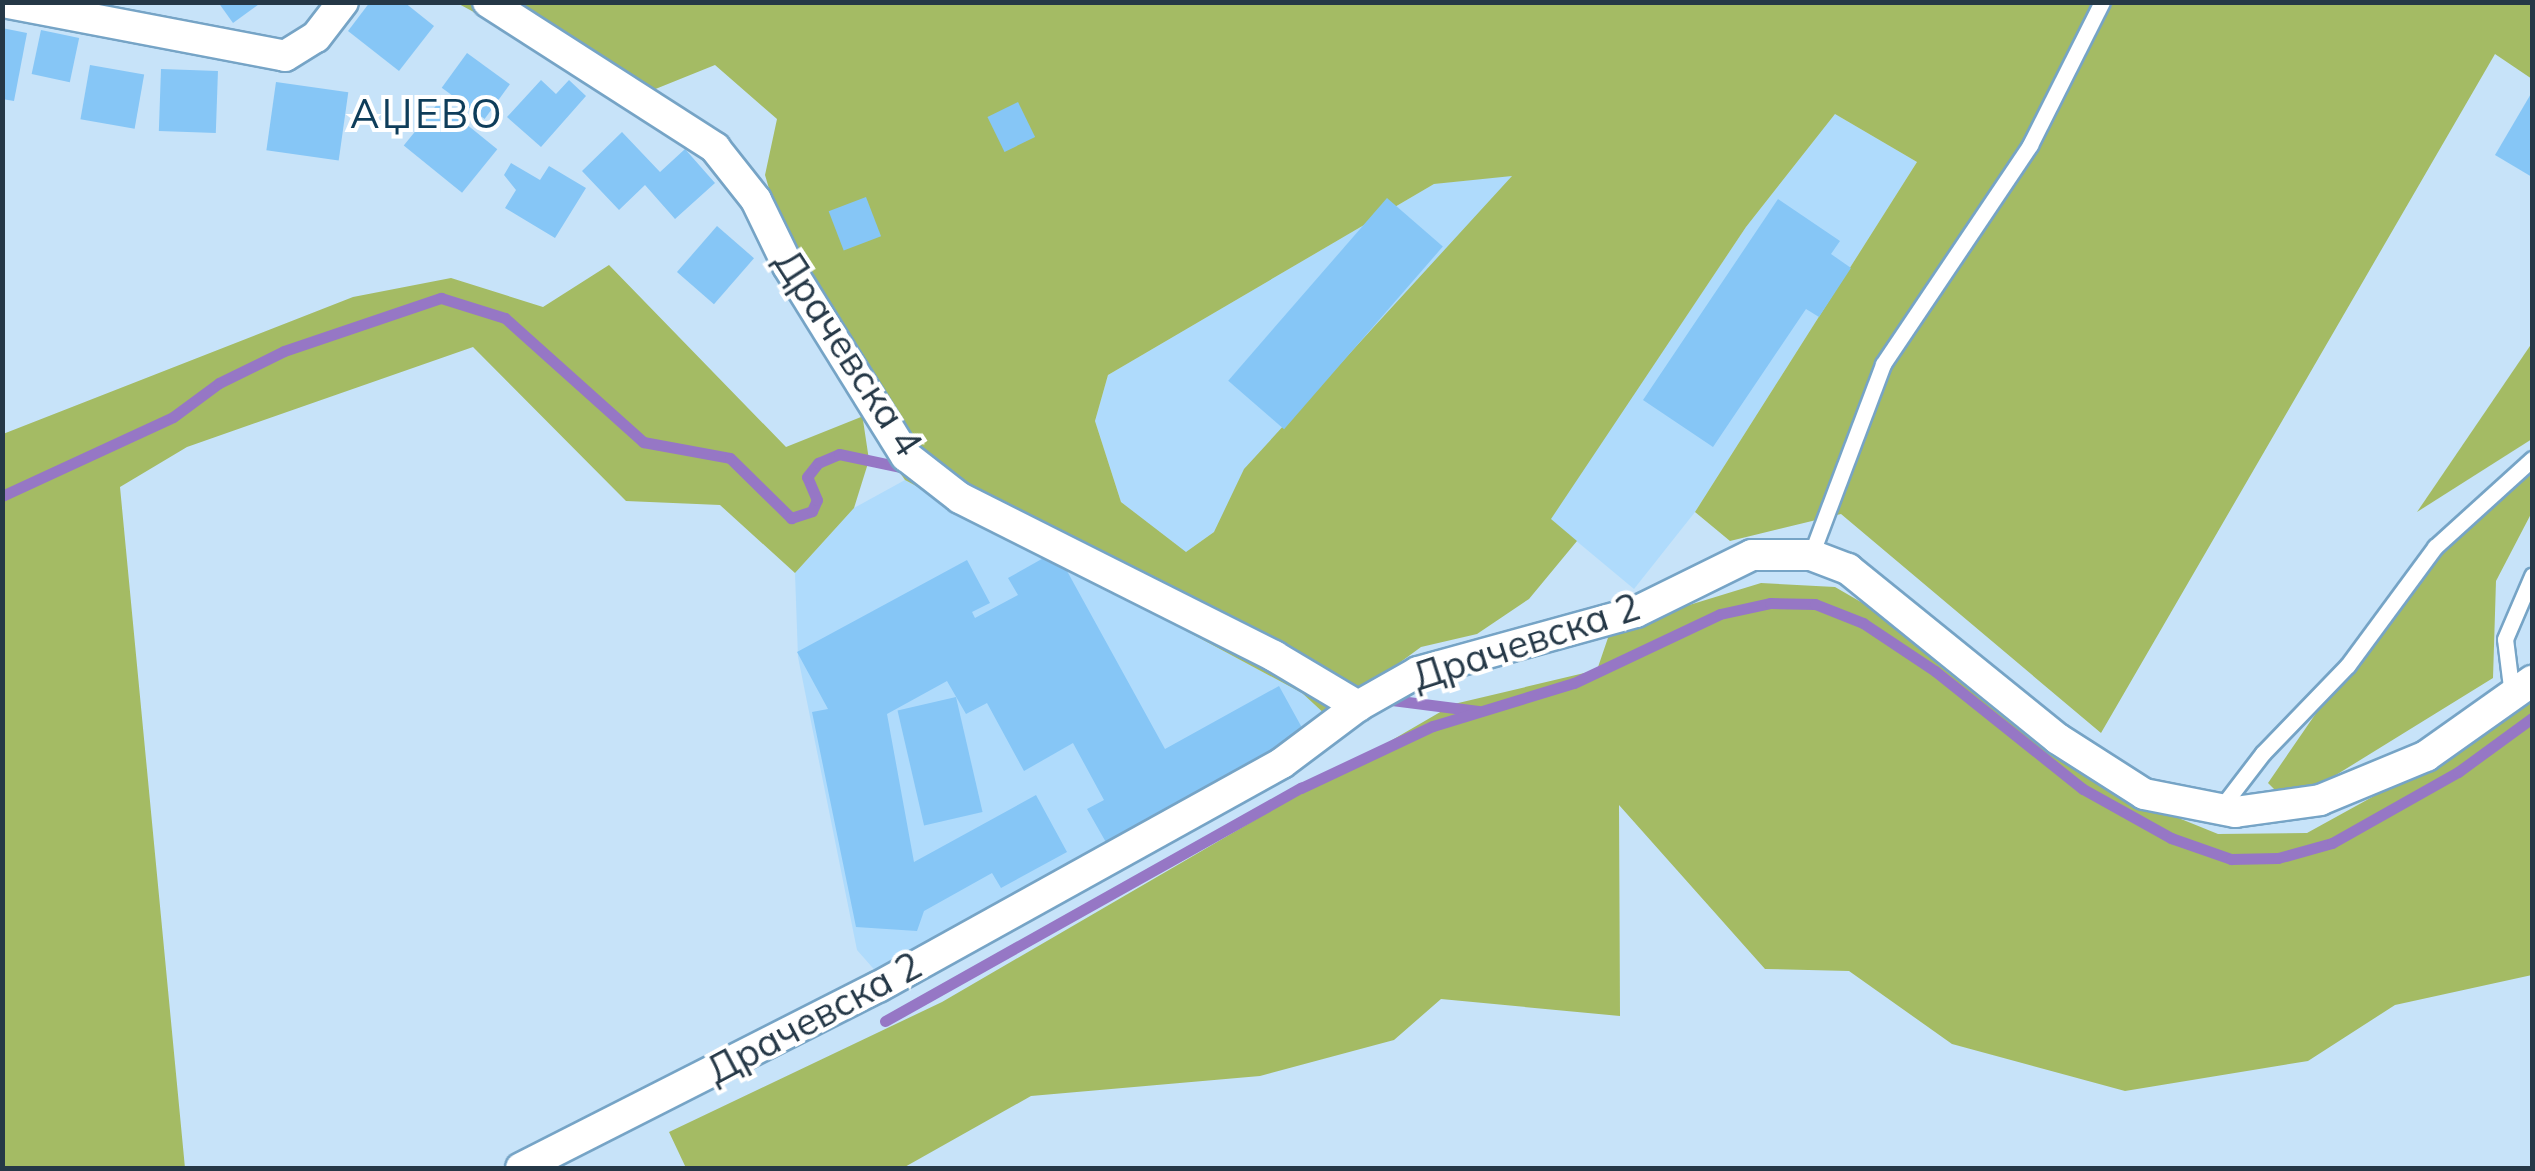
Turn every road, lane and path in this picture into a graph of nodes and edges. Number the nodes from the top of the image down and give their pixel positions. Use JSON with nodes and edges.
{"nodes":[{"id":1,"x":3,"y":2,"type":"edge"},
{"id":2,"x":344,"y":2,"type":"edge"},
{"id":3,"x":488,"y":2,"type":"edge"},
{"id":4,"x":2102,"y":2,"type":"edge"},
{"id":5,"x":2532,"y":459,"type":"edge"},
{"id":6,"x":1811,"y":554,"type":"junction"},
{"id":7,"x":2532,"y":576,"type":"edge"},
{"id":8,"x":2522,"y":688,"type":"edge"},
{"id":9,"x":1358,"y":706,"type":"junction"},
{"id":10,"x":2220,"y":809,"type":"junction"},
{"id":11,"x":521,"y":1168,"type":"edge"}],
"edges":[{"from":1,"to":2,"type":"street"},
{"from":3,"to":9,"type":"street","name":"Драчевска 4"},
{"from":4,"to":6,"type":"lane"},
{"from":5,"to":10,"type":"lane"},
{"from":6,"to":9,"type":"street","name":"Драчевска 2"},
{"from":6,"to":10,"type":"street","name":"Драчевска 2"},
{"from":7,"to":8,"type":"lane"},
{"from":8,"to":10,"type":"street","name":"Драчевска 2"},
{"from":9,"to":11,"type":"street","name":"Драчевска 2"}]}
